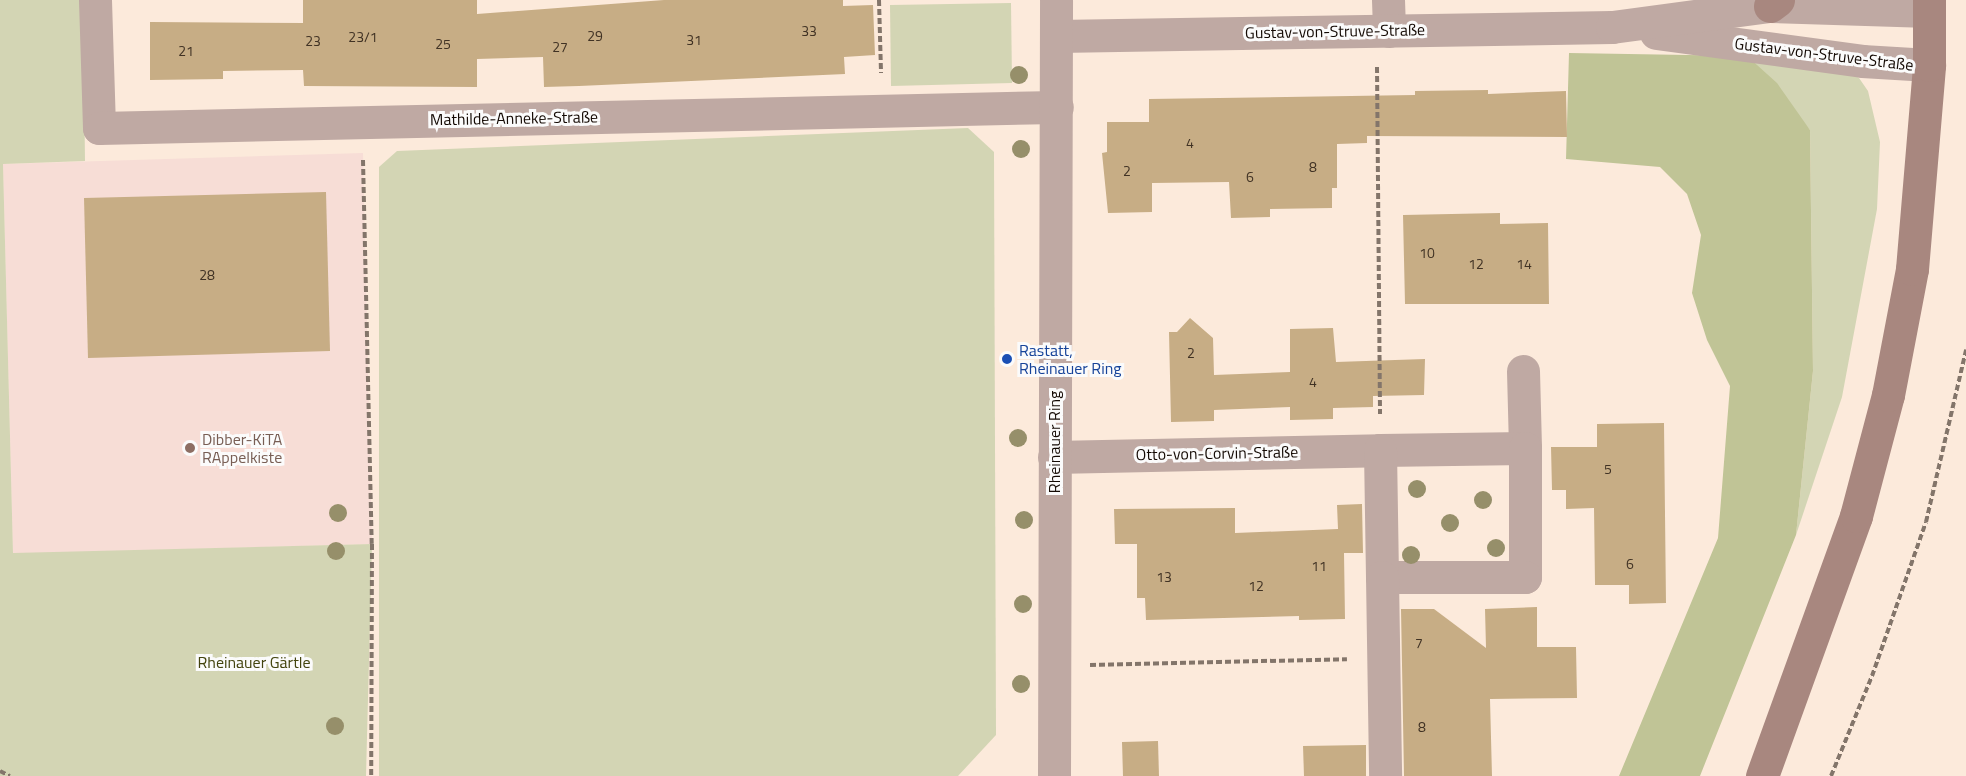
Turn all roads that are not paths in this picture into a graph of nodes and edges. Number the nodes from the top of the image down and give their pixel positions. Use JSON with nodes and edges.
{"nodes":[{"id":1,"x":95,"y":0,"type":"edge"},
{"id":2,"x":1056,"y":0,"type":"edge"},
{"id":3,"x":1774,"y":3,"type":"edge"},
{"id":4,"x":1929,"y":5,"type":"edge"},
{"id":5,"x":1385,"y":20,"type":"edge"},
{"id":6,"x":1612,"y":27,"type":"junction"},
{"id":7,"x":1057,"y":36,"type":"junction"},
{"id":8,"x":1929,"y":66,"type":"junction"},
{"id":9,"x":1057,"y":107,"type":"junction"},
{"id":10,"x":1523,"y":371,"type":"dead end"},
{"id":11,"x":1525,"y":448,"type":"junction"},
{"id":12,"x":1380,"y":450,"type":"junction"},
{"id":13,"x":1054,"y":457,"type":"junction"},
{"id":14,"x":1382,"y":577,"type":"junction"},
{"id":15,"x":1054,"y":776,"type":"edge"},
{"id":16,"x":1385,"y":776,"type":"edge"},
{"id":17,"x":1762,"y":776,"type":"edge"}],
"edges":[{"from":1,"to":9,"type":"street","name":"Mathilde-Anneke-Straße"},
{"from":2,"to":7,"type":"street","name":"Rheinauer Ring"},
{"from":3,"to":4,"type":"street","name":"Gustav-von-Struve-Straße"},
{"from":3,"to":6,"type":"street","name":"Gustav-von-Struve-Straße"},
{"from":4,"to":8,"type":"main road"},
{"from":5,"to":6,"type":"street","name":"Gustav-von-Struve-Straße"},
{"from":5,"to":7,"type":"street","name":"Gustav-von-Struve-Straße"},
{"from":6,"to":8,"type":"street","name":"Gustav-von-Struve-Straße"},
{"from":7,"to":9,"type":"street","name":"Rheinauer Ring"},
{"from":8,"to":17,"type":"main road"},
{"from":9,"to":13,"type":"street","name":"Rheinauer Ring"},
{"from":10,"to":11,"type":"street"},
{"from":11,"to":12,"type":"street","name":"Otto-von-Corvin-Straße"},
{"from":11,"to":14,"type":"street"},
{"from":12,"to":13,"type":"street","name":"Otto-von-Corvin-Straße"},
{"from":12,"to":14,"type":"street"},
{"from":13,"to":15,"type":"street","name":"Rheinauer Ring"},
{"from":14,"to":16,"type":"street"}]}
